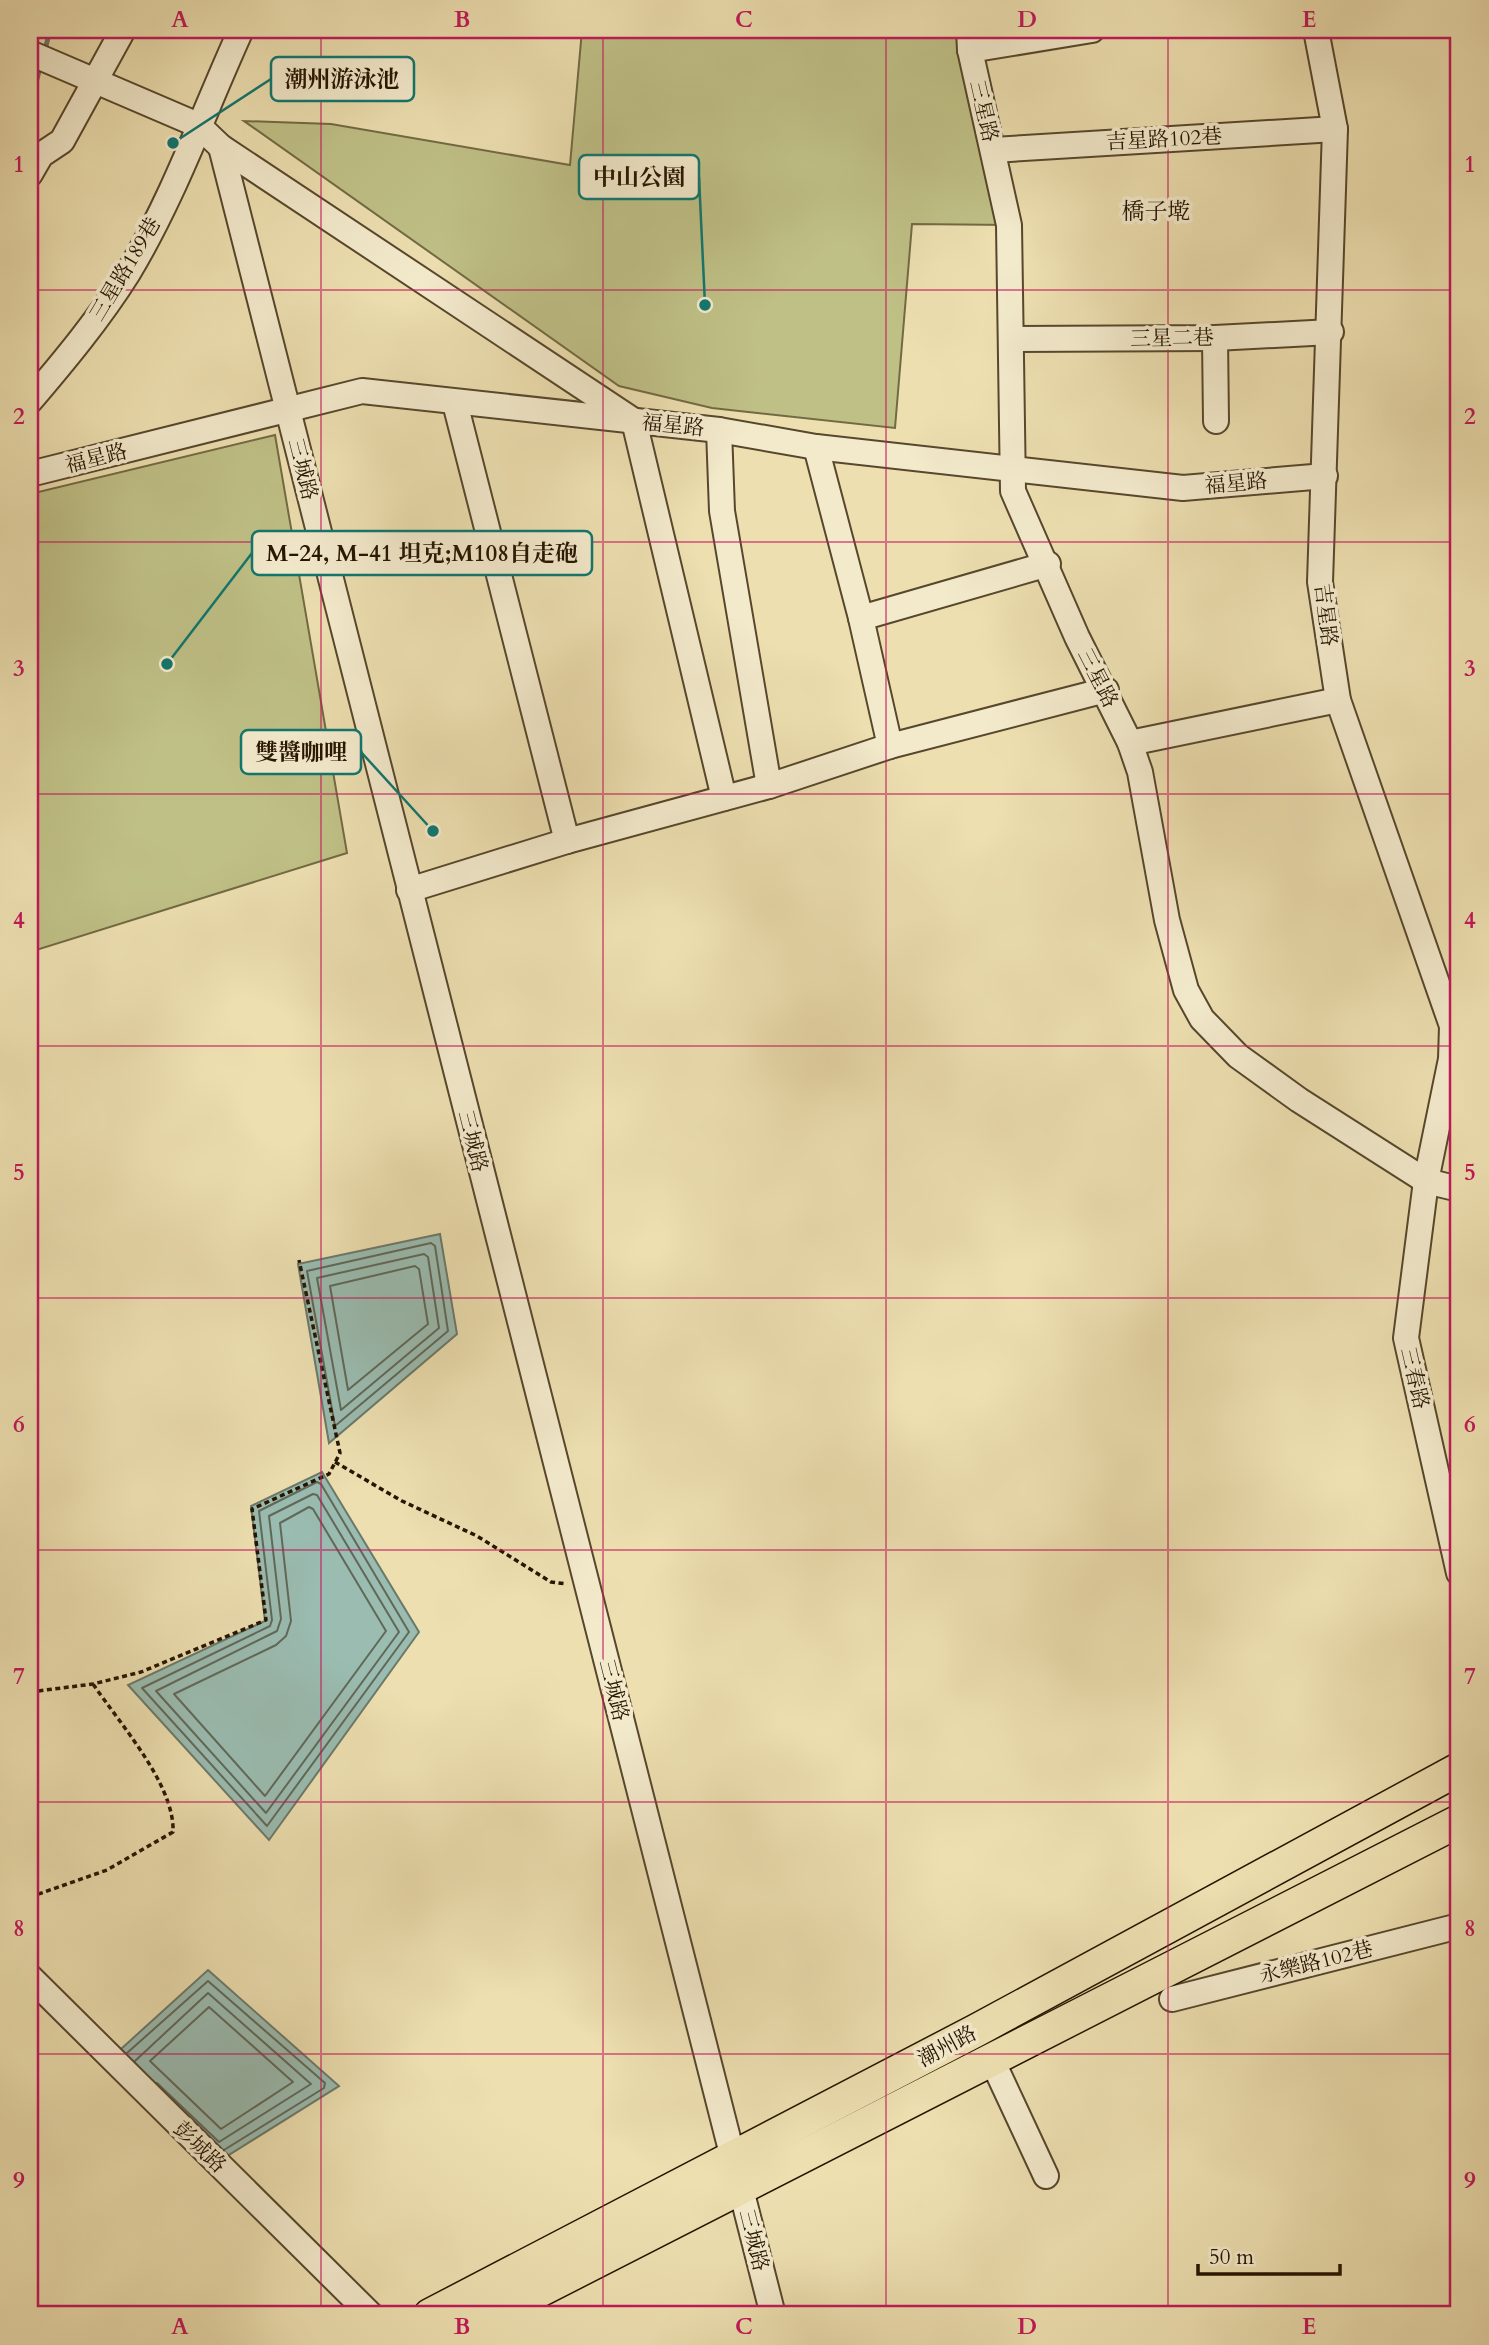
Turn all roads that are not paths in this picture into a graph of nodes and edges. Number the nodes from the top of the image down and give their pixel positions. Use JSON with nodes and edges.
{"nodes":[{"id":1,"x":123,"y":30,"type":"edge"},
{"id":2,"x":241,"y":30,"type":"edge"},
{"id":3,"x":1093,"y":30,"type":"edge"},
{"id":4,"x":1316,"y":30,"type":"edge"},
{"id":5,"x":969,"y":40,"type":"edge"},
{"id":6,"x":30,"y":53,"type":"edge"},
{"id":7,"x":96,"y":81,"type":"junction"},
{"id":8,"x":198,"y":125,"type":"junction"},
{"id":9,"x":1335,"y":129,"type":"junction"},
{"id":10,"x":221,"y":147,"type":"junction"},
{"id":11,"x":993,"y":150,"type":"junction"},
{"id":12,"x":30,"y":174,"type":"edge"},
{"id":13,"x":1331,"y":332,"type":"junction"},
{"id":14,"x":1215,"y":338,"type":"junction"},
{"id":15,"x":1013,"y":339,"type":"junction"},
{"id":16,"x":30,"y":401,"type":"edge"},
{"id":17,"x":455,"y":402,"type":"junction"},
{"id":18,"x":288,"y":410,"type":"junction"},
{"id":19,"x":634,"y":421,"type":"junction"},
{"id":20,"x":1216,"y":421,"type":"dead end"},
{"id":21,"x":719,"y":430,"type":"junction"},
{"id":22,"x":816,"y":447,"type":"junction"},
{"id":23,"x":1012,"y":470,"type":"junction"},
{"id":24,"x":30,"y":474,"type":"edge"},
{"id":25,"x":1325,"y":476,"type":"junction"},
{"id":26,"x":1048,"y":564,"type":"junction"},
{"id":27,"x":861,"y":618,"type":"junction"},
{"id":28,"x":1106,"y":690,"type":"junction"},
{"id":29,"x":1338,"y":700,"type":"junction"},
{"id":30,"x":1130,"y":743,"type":"junction"},
{"id":31,"x":890,"y":746,"type":"junction"},
{"id":32,"x":769,"y":786,"type":"junction"},
{"id":33,"x":724,"y":798,"type":"junction"},
{"id":34,"x":567,"y":841,"type":"junction"},
{"id":35,"x":409,"y":890,"type":"junction"},
{"id":36,"x":1426,"y":1181,"type":"junction"},
{"id":37,"x":1459,"y":1189,"type":"edge"},
{"id":38,"x":1459,"y":1573,"type":"edge"},
{"id":39,"x":1459,"y":1769,"type":"edge"},
{"id":40,"x":1459,"y":1821,"type":"edge"},
{"id":41,"x":1459,"y":1926,"type":"edge"},
{"id":42,"x":30,"y":1977,"type":"edge"},
{"id":43,"x":1172,"y":1999,"type":"dead end"},
{"id":44,"x":990,"y":2058,"type":"junction"},
{"id":45,"x":737,"y":2172,"type":"junction"},
{"id":46,"x":1046,"y":2176,"type":"dead end"},
{"id":47,"x":371,"y":2315,"type":"edge"},
{"id":48,"x":430,"y":2315,"type":"edge"},
{"id":49,"x":492,"y":2315,"type":"edge"},
{"id":50,"x":772,"y":2315,"type":"edge"}],
"edges":[{"from":1,"to":7,"type":"street"},
{"from":2,"to":8,"type":"street"},
{"from":3,"to":5,"type":"street"},
{"from":4,"to":9,"type":"street","name":"吉星路"},
{"from":5,"to":11,"type":"street","name":"三星路"},
{"from":6,"to":7,"type":"street"},
{"from":7,"to":8,"type":"street"},
{"from":7,"to":12,"type":"street"},
{"from":8,"to":10,"type":"street"},
{"from":8,"to":16,"type":"street","name":"三星路189巷"},
{"from":9,"to":11,"type":"street","name":"吉星路102巷"},
{"from":9,"to":13,"type":"street","name":"吉星路"},
{"from":10,"to":18,"type":"street","name":"三城路"},
{"from":10,"to":19,"type":"street"},
{"from":11,"to":15,"type":"street","name":"三星路"},
{"from":13,"to":14,"type":"street","name":"三星二巷"},
{"from":13,"to":25,"type":"street","name":"吉星路"},
{"from":14,"to":15,"type":"street","name":"三星二巷"},
{"from":14,"to":20,"type":"street"},
{"from":15,"to":23,"type":"street","name":"三星路"},
{"from":17,"to":18,"type":"street","name":"福星路"},
{"from":17,"to":19,"type":"street","name":"福星路"},
{"from":17,"to":34,"type":"street"},
{"from":18,"to":24,"type":"street","name":"福星路"},
{"from":18,"to":35,"type":"street","name":"三城路"},
{"from":19,"to":21,"type":"street","name":"福星路"},
{"from":19,"to":33,"type":"street"},
{"from":21,"to":22,"type":"street","name":"福星路"},
{"from":21,"to":32,"type":"street"},
{"from":22,"to":23,"type":"street","name":"福星路"},
{"from":22,"to":27,"type":"street"},
{"from":23,"to":25,"type":"street","name":"福星路"},
{"from":23,"to":26,"type":"street","name":"三星路"},
{"from":25,"to":29,"type":"street","name":"吉星路"},
{"from":26,"to":27,"type":"street"},
{"from":26,"to":28,"type":"street","name":"三星路"},
{"from":27,"to":31,"type":"street"},
{"from":28,"to":30,"type":"street","name":"三星路"},
{"from":28,"to":31,"type":"street"},
{"from":29,"to":30,"type":"street"},
{"from":29,"to":36,"type":"street","name":"吉星路"},
{"from":30,"to":36,"type":"street","name":"三星路"},
{"from":31,"to":32,"type":"street"},
{"from":32,"to":33,"type":"street"},
{"from":33,"to":34,"type":"street"},
{"from":34,"to":35,"type":"street"},
{"from":35,"to":45,"type":"street","name":"三城路"},
{"from":36,"to":37,"type":"street","name":"三星路"},
{"from":36,"to":38,"type":"street","name":"三春路"},
{"from":39,"to":45,"type":"main road","name":"潮州路"},
{"from":40,"to":44,"type":"main road","name":"潮州路"},
{"from":41,"to":43,"type":"street","name":"永樂路102巷"},
{"from":42,"to":47,"type":"street","name":"彭城路"},
{"from":44,"to":45,"type":"main road","name":"潮州路"},
{"from":44,"to":46,"type":"street"},
{"from":45,"to":48,"type":"main road","name":"潮州路"},
{"from":45,"to":49,"type":"main road","name":"潮州路"},
{"from":45,"to":50,"type":"street","name":"三城路"}]}
